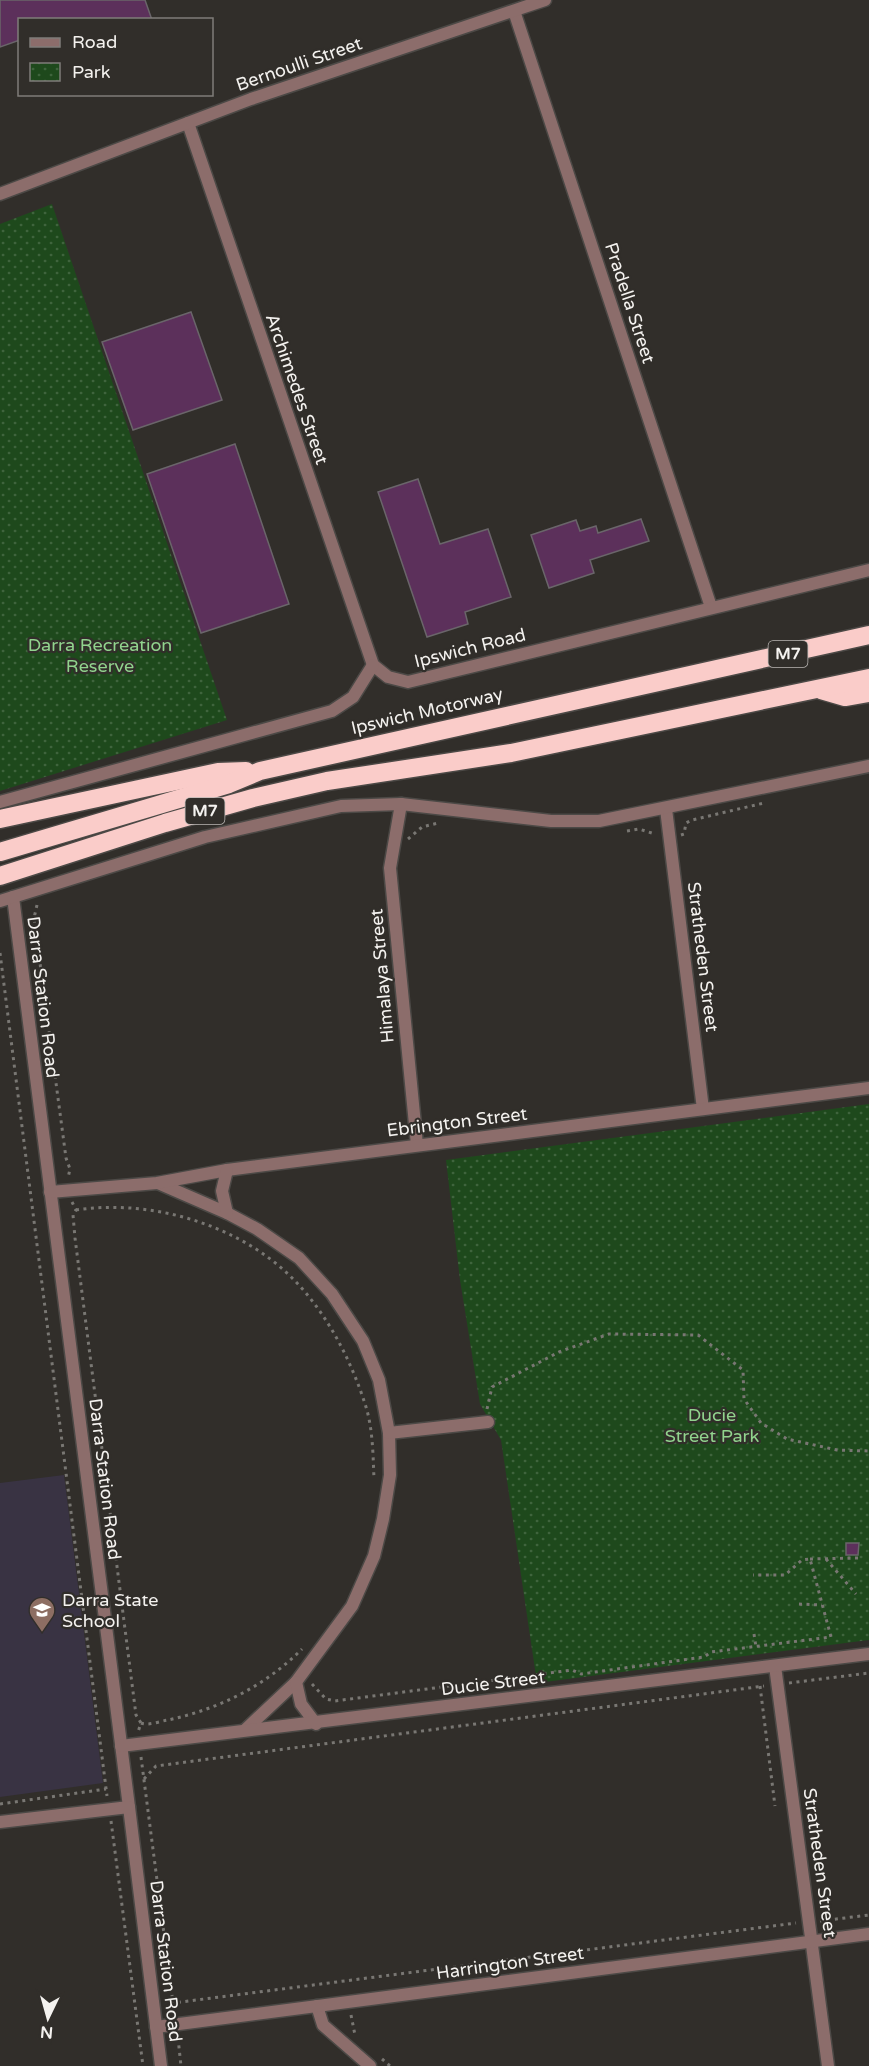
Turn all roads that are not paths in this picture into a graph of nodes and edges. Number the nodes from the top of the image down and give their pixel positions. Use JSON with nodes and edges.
{"nodes":[{"id":1,"x":545,"y":0,"type":"edge"},
{"id":2,"x":513,"y":11,"type":"junction"},
{"id":3,"x":188,"y":123,"type":"junction"},
{"id":4,"x":0,"y":194,"type":"edge"},
{"id":5,"x":869,"y":570,"type":"edge"},
{"id":6,"x":711,"y":607,"type":"junction"},
{"id":7,"x":869,"y":635,"type":"edge"},
{"id":8,"x":373,"y":665,"type":"junction"},
{"id":9,"x":869,"y":678,"type":"edge"},
{"id":10,"x":820,"y":689,"type":"junction"},
{"id":11,"x":869,"y":693,"type":"edge"},
{"id":12,"x":869,"y":766,"type":"edge"},
{"id":13,"x":260,"y":771,"type":"junction"},
{"id":14,"x":0,"y":802,"type":"edge"},
{"id":15,"x":401,"y":804,"type":"junction"},
{"id":16,"x":666,"y":809,"type":"junction"},
{"id":17,"x":0,"y":819,"type":"edge"},
{"id":18,"x":0,"y":852,"type":"edge"},
{"id":19,"x":0,"y":876,"type":"edge"},
{"id":20,"x":13,"y":897,"type":"junction"},
{"id":21,"x":0,"y":902,"type":"edge"},
{"id":22,"x":869,"y":1088,"type":"edge"},
{"id":23,"x":703,"y":1109,"type":"junction"},
{"id":24,"x":417,"y":1146,"type":"junction"},
{"id":25,"x":227,"y":1170,"type":"junction"},
{"id":26,"x":157,"y":1183,"type":"junction"},
{"id":27,"x":50,"y":1192,"type":"junction"},
{"id":28,"x":227,"y":1213,"type":"junction"},
{"id":29,"x":488,"y":1422,"type":"road end"},
{"id":30,"x":389,"y":1433,"type":"junction"},
{"id":31,"x":869,"y":1654,"type":"edge"},
{"id":32,"x":775,"y":1666,"type":"junction"},
{"id":33,"x":298,"y":1679,"type":"junction"},
{"id":34,"x":316,"y":1724,"type":"junction"},
{"id":35,"x":246,"y":1729,"type":"junction"},
{"id":36,"x":121,"y":1746,"type":"junction"},
{"id":37,"x":129,"y":1807,"type":"junction"},
{"id":38,"x":0,"y":1822,"type":"edge"},
{"id":39,"x":869,"y":1934,"type":"edge"},
{"id":40,"x":813,"y":1941,"type":"junction"},
{"id":41,"x":317,"y":2006,"type":"junction"},
{"id":42,"x":156,"y":2026,"type":"junction"},
{"id":43,"x":161,"y":2066,"type":"edge"},
{"id":44,"x":370,"y":2066,"type":"edge"},
{"id":45,"x":828,"y":2066,"type":"edge"}],
"edges":[{"from":1,"to":2,"type":"street","name":"Bernoulli Street"},
{"from":2,"to":3,"type":"street","name":"Bernoulli Street"},
{"from":2,"to":6,"type":"street","name":"Pradella Street"},
{"from":3,"to":4,"type":"street","name":"Bernoulli Street"},
{"from":3,"to":8,"type":"street","name":"Archimedes Street"},
{"from":5,"to":6,"type":"street","name":"Ipswich Road"},
{"from":6,"to":8,"type":"street","name":"Ipswich Road"},
{"from":7,"to":13,"type":"highway","name":"Ipswich Motorway","number":"M7"},
{"from":8,"to":14,"type":"street"},
{"from":9,"to":10,"type":"highway","number":"M7"},
{"from":10,"to":11,"type":"highway"},
{"from":10,"to":19,"type":"highway","number":"M7"},
{"from":12,"to":16,"type":"street"},
{"from":13,"to":17,"type":"highway"},
{"from":13,"to":18,"type":"highway","name":"Ipswich Motorway","number":"M7"},
{"from":15,"to":16,"type":"street"},
{"from":15,"to":20,"type":"street"},
{"from":15,"to":24,"type":"street","name":"Himalaya Street"},
{"from":16,"to":23,"type":"street","name":"Stratheden Street"},
{"from":20,"to":21,"type":"street"},
{"from":20,"to":27,"type":"street","name":"Darra Station Road"},
{"from":22,"to":23,"type":"street","name":"Ebrington Street"},
{"from":23,"to":24,"type":"street","name":"Ebrington Street"},
{"from":24,"to":25,"type":"street","name":"Ebrington Street"},
{"from":25,"to":26,"type":"street","name":"Ebrington Street"},
{"from":25,"to":28,"type":"street"},
{"from":26,"to":27,"type":"street","name":"Ebrington Street"},
{"from":26,"to":28,"type":"street"},
{"from":27,"to":36,"type":"street","name":"Darra Station Road"},
{"from":28,"to":30,"type":"street"},
{"from":29,"to":30,"type":"street"},
{"from":30,"to":33,"type":"street"},
{"from":31,"to":32,"type":"street","name":"Ducie Street"},
{"from":32,"to":34,"type":"street","name":"Ducie Street"},
{"from":32,"to":40,"type":"street","name":"Stratheden Street"},
{"from":33,"to":34,"type":"street"},
{"from":33,"to":35,"type":"street"},
{"from":34,"to":35,"type":"street","name":"Ducie Street"},
{"from":35,"to":36,"type":"street","name":"Ducie Street"},
{"from":36,"to":37,"type":"street","name":"Darra Station Road"},
{"from":37,"to":38,"type":"street"},
{"from":37,"to":42,"type":"street","name":"Darra Station Road"},
{"from":39,"to":40,"type":"street","name":"Harrington Street"},
{"from":40,"to":41,"type":"street","name":"Harrington Street"},
{"from":40,"to":45,"type":"street","name":"Stratheden Street"},
{"from":41,"to":42,"type":"street","name":"Harrington Street"},
{"from":41,"to":44,"type":"street"},
{"from":42,"to":43,"type":"street","name":"Darra Station Road"}]}
